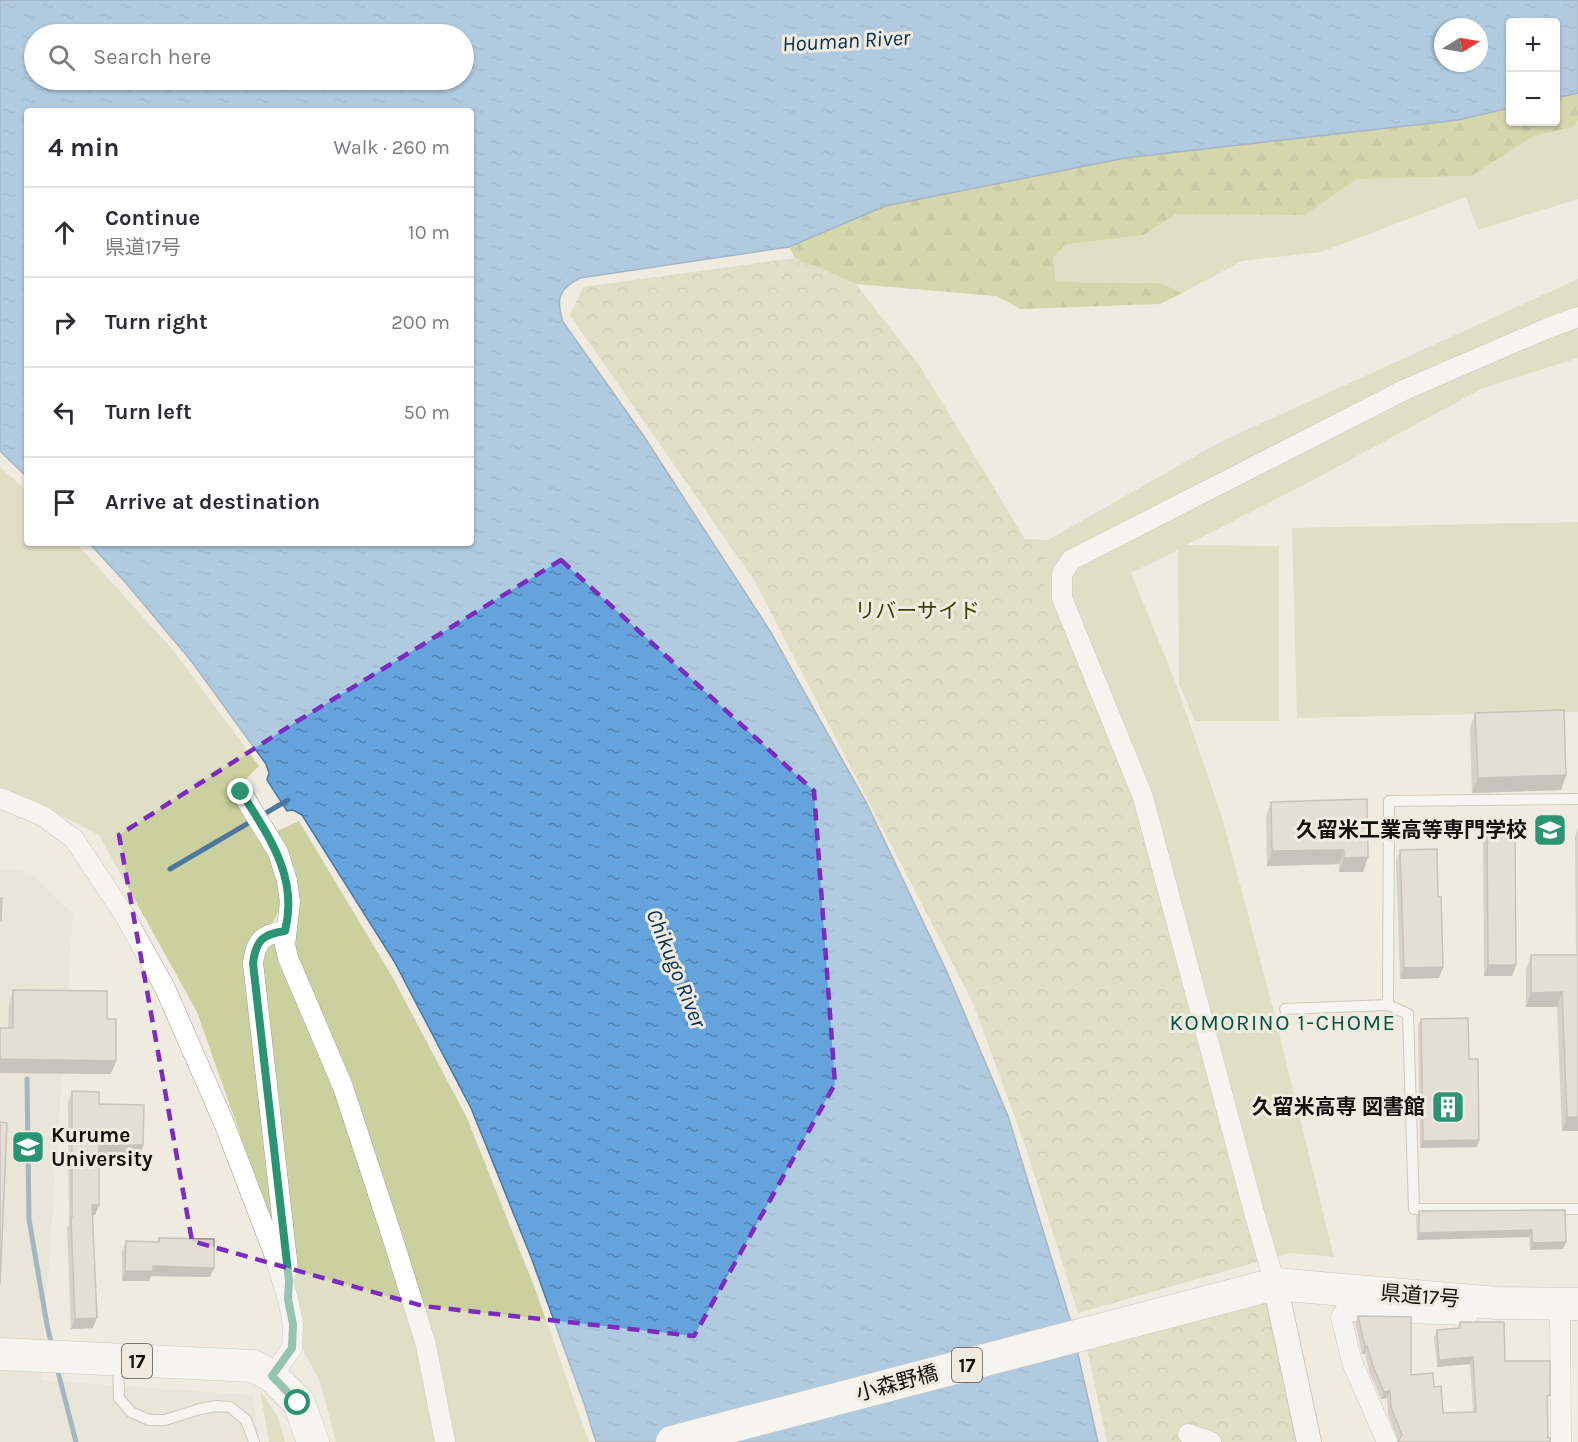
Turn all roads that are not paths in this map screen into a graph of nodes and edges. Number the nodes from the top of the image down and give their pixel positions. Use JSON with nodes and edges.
{"nodes":[{"id":1,"x":1578,"y":317,"type":"edge"},
{"id":2,"x":241,"y":792,"type":"dead end"},
{"id":3,"x":0,"y":798,"type":"edge"},
{"id":4,"x":1578,"y":799,"type":"edge"},
{"id":5,"x":285,"y":931,"type":"junction"},
{"id":6,"x":1388,"y":1005,"type":"junction"},
{"id":7,"x":1285,"y":1009,"type":"dead end"},
{"id":8,"x":1578,"y":1209,"type":"edge"},
{"id":9,"x":1268,"y":1286,"type":"junction"},
{"id":10,"x":288,"y":1299,"type":"junction"},
{"id":11,"x":1572,"y":1312,"type":"edge"},
{"id":12,"x":0,"y":1354,"type":"edge"},
{"id":13,"x":118,"y":1360,"type":"junction"},
{"id":14,"x":272,"y":1376,"type":"junction"},
{"id":15,"x":1188,"y":1434,"type":"dead end"},
{"id":16,"x":254,"y":1442,"type":"edge"},
{"id":17,"x":313,"y":1442,"type":"edge"},
{"id":18,"x":446,"y":1442,"type":"edge"},
{"id":19,"x":672,"y":1442,"type":"edge"},
{"id":20,"x":1211,"y":1442,"type":"edge"},
{"id":21,"x":1309,"y":1442,"type":"edge"},
{"id":22,"x":1387,"y":1442,"type":"edge"},
{"id":23,"x":1561,"y":1442,"type":"edge"}],
"edges":[{"from":1,"to":9,"type":"street"},
{"from":2,"to":5,"type":"street"},
{"from":3,"to":10,"type":"street"},
{"from":4,"to":6,"type":"lane"},
{"from":5,"to":10,"type":"street"},
{"from":5,"to":18,"type":"street"},
{"from":6,"to":7,"type":"lane"},
{"from":6,"to":8,"type":"lane"},
{"from":9,"to":11,"type":"main road","name":"県道17号","number":"17"},
{"from":9,"to":19,"type":"main road","name":"小森野橋","number":"17"},
{"from":9,"to":21,"type":"street"},
{"from":10,"to":14,"type":"street"},
{"from":11,"to":22,"type":"street"},
{"from":11,"to":23,"type":"street"},
{"from":12,"to":13,"type":"main road","number":"17"},
{"from":13,"to":14,"type":"main road","number":"17"},
{"from":13,"to":16,"type":"lane"},
{"from":14,"to":17,"type":"main road","number":"17"},
{"from":15,"to":20,"type":"street"}]}
